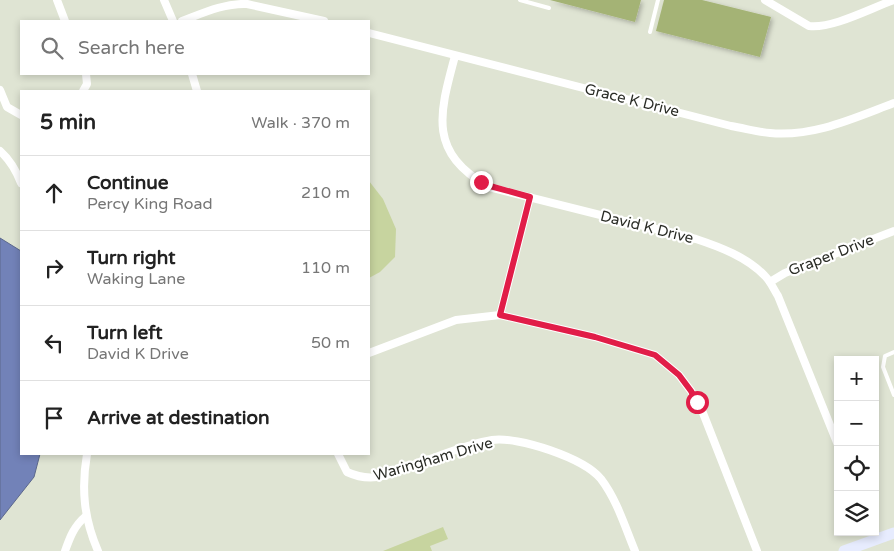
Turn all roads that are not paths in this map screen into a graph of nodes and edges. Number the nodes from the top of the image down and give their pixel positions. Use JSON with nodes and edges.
{"nodes":[{"id":1,"x":57,"y":0,"type":"edge"},
{"id":2,"x":164,"y":0,"type":"edge"},
{"id":3,"x":520,"y":0,"type":"edge"},
{"id":4,"x":658,"y":0,"type":"edge"},
{"id":5,"x":765,"y":0,"type":"edge"},
{"id":6,"x":894,"y":0,"type":"edge"},
{"id":7,"x":549,"y":8,"type":"dead end"},
{"id":8,"x":65,"y":20,"type":"edge"},
{"id":9,"x":173,"y":20,"type":"edge"},
{"id":10,"x":185,"y":20,"type":"edge"},
{"id":11,"x":319,"y":20,"type":"edge"},
{"id":12,"x":650,"y":32,"type":"dead end"},
{"id":13,"x":370,"y":33,"type":"edge"},
{"id":14,"x":454,"y":56,"type":"junction"},
{"id":15,"x":86,"y":75,"type":"edge"},
{"id":16,"x":192,"y":75,"type":"edge"},
{"id":17,"x":0,"y":90,"type":"edge"},
{"id":18,"x":83,"y":90,"type":"edge"},
{"id":19,"x":197,"y":90,"type":"edge"},
{"id":20,"x":894,"y":103,"type":"edge"},
{"id":21,"x":20,"y":114,"type":"edge"},
{"id":22,"x":0,"y":151,"type":"edge"},
{"id":23,"x":20,"y":180,"type":"edge"},
{"id":24,"x":530,"y":197,"type":"junction"},
{"id":25,"x":894,"y":231,"type":"edge"},
{"id":26,"x":770,"y":282,"type":"junction"},
{"id":27,"x":500,"y":315,"type":"junction"},
{"id":28,"x":894,"y":352,"type":"edge"},
{"id":29,"x":370,"y":353,"type":"edge"},
{"id":30,"x":894,"y":395,"type":"edge"},
{"id":31,"x":834,"y":435,"type":"edge"},
{"id":32,"x":87,"y":455,"type":"edge"},
{"id":33,"x":338,"y":455,"type":"edge"},
{"id":34,"x":86,"y":516,"type":"junction"},
{"id":35,"x":894,"y":533,"type":"edge"},
{"id":36,"x":879,"y":535,"type":"edge"},
{"id":37,"x":872,"y":536,"type":"edge"},
{"id":38,"x":65,"y":551,"type":"edge"},
{"id":39,"x":98,"y":551,"type":"edge"},
{"id":40,"x":635,"y":551,"type":"edge"},
{"id":41,"x":757,"y":551,"type":"edge"},
{"id":42,"x":844,"y":551,"type":"edge"}],
"edges":[{"from":1,"to":8,"type":"street"},
{"from":2,"to":9,"type":"street"},
{"from":3,"to":7,"type":"lane"},
{"from":4,"to":12,"type":"lane"},
{"from":5,"to":6,"type":"street"},
{"from":10,"to":11,"type":"street"},
{"from":13,"to":14,"type":"street","name":"Grace K Drive"},
{"from":14,"to":20,"type":"street","name":"Grace K Drive"},
{"from":14,"to":24,"type":"street","name":"David K Drive"},
{"from":15,"to":18,"type":"street"},
{"from":16,"to":19,"type":"street"},
{"from":17,"to":21,"type":"street"},
{"from":22,"to":23,"type":"street"},
{"from":24,"to":26,"type":"street","name":"David K Drive"},
{"from":24,"to":27,"type":"street"},
{"from":25,"to":26,"type":"street","name":"Graper Drive"},
{"from":26,"to":31,"type":"street","name":"David K Drive"},
{"from":27,"to":29,"type":"street"},
{"from":27,"to":41,"type":"street"},
{"from":28,"to":30,"type":"lane"},
{"from":32,"to":34,"type":"street"},
{"from":33,"to":40,"type":"street","name":"Waringham Drive"},
{"from":34,"to":38,"type":"street"},
{"from":34,"to":39,"type":"street"},
{"from":35,"to":36,"type":"main road"},
{"from":37,"to":42,"type":"main road"}]}
